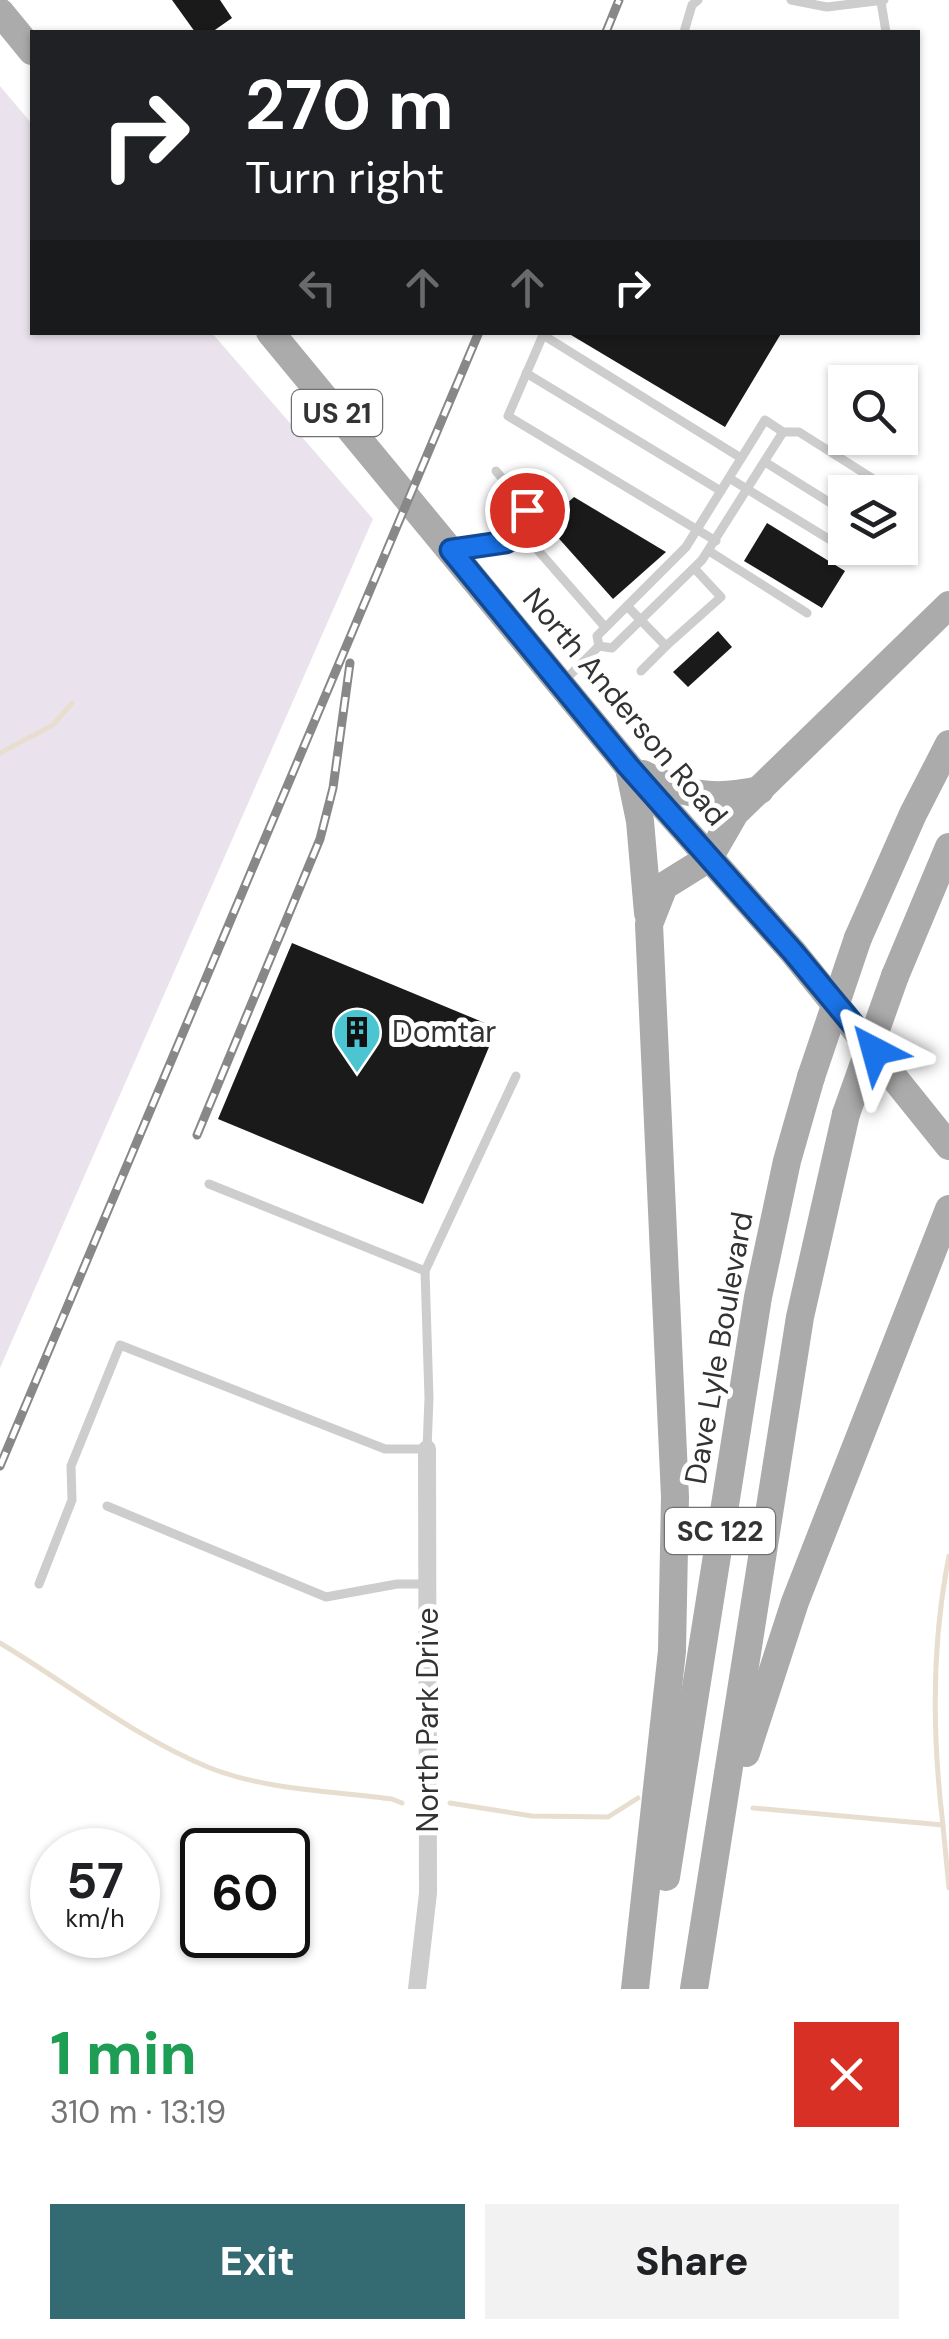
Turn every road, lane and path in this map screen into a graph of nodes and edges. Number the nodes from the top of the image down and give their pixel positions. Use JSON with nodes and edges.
{"nodes":[{"id":1,"x":698,"y":0,"type":"edge"},
{"id":2,"x":791,"y":0,"type":"edge"},
{"id":3,"x":883,"y":1,"type":"edge"},
{"id":4,"x":0,"y":12,"type":"edge"},
{"id":5,"x":685,"y":30,"type":"edge"},
{"id":6,"x":886,"y":30,"type":"edge"},
{"id":7,"x":30,"y":50,"type":"edge"},
{"id":8,"x":272,"y":335,"type":"edge"},
{"id":9,"x":551,"y":336,"type":"edge"},
{"id":10,"x":526,"y":374,"type":"junction"},
{"id":11,"x":783,"y":432,"type":"junction"},
{"id":12,"x":741,"y":458,"type":"junction"},
{"id":13,"x":764,"y":462,"type":"junction"},
{"id":14,"x":496,"y":471,"type":"dead end"},
{"id":15,"x":867,"y":475,"type":"edge"},
{"id":16,"x":730,"y":478,"type":"junction"},
{"id":17,"x":748,"y":489,"type":"junction"},
{"id":18,"x":721,"y":492,"type":"junction"},
{"id":19,"x":828,"y":502,"type":"edge"},
{"id":20,"x":698,"y":530,"type":"junction"},
{"id":21,"x":522,"y":532,"type":"junction"},
{"id":22,"x":828,"y":538,"type":"edge"},
{"id":23,"x":716,"y":541,"type":"junction"},
{"id":24,"x":451,"y":550,"type":"junction"},
{"id":25,"x":709,"y":551,"type":"junction"},
{"id":26,"x":694,"y":568,"type":"junction"},
{"id":27,"x":627,"y":606,"type":"junction"},
{"id":28,"x":949,"y":606,"type":"edge"},
{"id":29,"x":807,"y":613,"type":"dead end"},
{"id":30,"x":640,"y":620,"type":"junction"},
{"id":31,"x":605,"y":627,"type":"junction"},
{"id":32,"x":599,"y":646,"type":"junction"},
{"id":33,"x":666,"y":646,"type":"junction"},
{"id":34,"x":641,"y":671,"type":"dead end"},
{"id":35,"x":562,"y":683,"type":"junction"},
{"id":36,"x":949,"y":744,"type":"edge"},
{"id":37,"x":628,"y":766,"type":"junction"},
{"id":38,"x":762,"y":790,"type":"junction"},
{"id":39,"x":949,"y":847,"type":"edge"},
{"id":40,"x":709,"y":858,"type":"junction"},
{"id":41,"x":648,"y":924,"type":"junction"},
{"id":42,"x":516,"y":1076,"type":"dead end"},
{"id":43,"x":949,"y":1146,"type":"edge"},
{"id":44,"x":209,"y":1184,"type":"dead end"},
{"id":45,"x":949,"y":1209,"type":"edge"},
{"id":46,"x":949,"y":1262,"type":"edge"},
{"id":47,"x":425,"y":1272,"type":"junction"},
{"id":48,"x":911,"y":1300,"type":"junction"},
{"id":49,"x":427,"y":1450,"type":"junction"},
{"id":50,"x":107,"y":1506,"type":"dead end"},
{"id":51,"x":39,"y":1584,"type":"dead end"},
{"id":52,"x":428,"y":1584,"type":"junction"},
{"id":53,"x":715,"y":1855,"type":"junction"},
{"id":54,"x":417,"y":1989,"type":"edge"},
{"id":55,"x":635,"y":1989,"type":"edge"},
{"id":56,"x":647,"y":1989,"type":"edge"},
{"id":57,"x":694,"y":1989,"type":"edge"}],
"edges":[{"from":1,"to":5,"type":"lane"},
{"from":2,"to":3,"type":"lane"},
{"from":3,"to":6,"type":"lane"},
{"from":4,"to":7,"type":"main road"},
{"from":8,"to":24,"type":"main road","name":"North Anderson Road","number":"US 21"},
{"from":9,"to":10,"type":"lane"},
{"from":9,"to":12,"type":"lane"},
{"from":10,"to":18,"type":"lane"},
{"from":10,"to":20,"type":"lane"},
{"from":11,"to":12,"type":"lane"},
{"from":11,"to":13,"type":"lane"},
{"from":11,"to":15,"type":"lane"},
{"from":12,"to":16,"type":"lane"},
{"from":13,"to":17,"type":"lane"},
{"from":13,"to":19,"type":"lane"},
{"from":14,"to":21,"type":"lane"},
{"from":16,"to":17,"type":"lane"},
{"from":16,"to":18,"type":"lane"},
{"from":17,"to":22,"type":"lane"},
{"from":17,"to":23,"type":"lane"},
{"from":18,"to":20,"type":"lane"},
{"from":20,"to":23,"type":"lane"},
{"from":20,"to":27,"type":"lane"},
{"from":21,"to":24,"type":"lane"},
{"from":21,"to":31,"type":"lane"},
{"from":23,"to":25,"type":"lane"},
{"from":24,"to":35,"type":"main road","name":"North Anderson Road","number":"US 21"},
{"from":25,"to":26,"type":"lane"},
{"from":25,"to":29,"type":"lane"},
{"from":26,"to":30,"type":"lane"},
{"from":26,"to":33,"type":"lane"},
{"from":27,"to":30,"type":"lane"},
{"from":27,"to":31,"type":"lane"},
{"from":28,"to":38,"type":"main road"},
{"from":30,"to":32,"type":"lane"},
{"from":30,"to":33,"type":"lane"},
{"from":31,"to":32,"type":"lane"},
{"from":32,"to":35,"type":"lane"},
{"from":33,"to":34,"type":"lane"},
{"from":35,"to":37,"type":"main road","name":"North Anderson Road","number":"US 21"},
{"from":36,"to":56,"type":"main road","name":"Dave Lyle Boulevard","number":"SC 122","bridge":true},
{"from":37,"to":38,"type":"main road"},
{"from":37,"to":40,"type":"main road","name":"North Anderson Road","number":"US 21"},
{"from":37,"to":41,"type":"main road"},
{"from":38,"to":40,"type":"main road"},
{"from":39,"to":53,"type":"main road","number":"SC 122","bridge":true},
{"from":40,"to":41,"type":"main road"},
{"from":40,"to":43,"type":"main road","name":"North Anderson Road","number":"US 21"},
{"from":41,"to":55,"type":"main road"},
{"from":42,"to":47,"type":"lane"},
{"from":44,"to":47,"type":"lane"},
{"from":45,"to":48,"type":"main road"},
{"from":46,"to":48,"type":"main road"},
{"from":47,"to":49,"type":"lane"},
{"from":48,"to":53,"type":"main road"},
{"from":49,"to":51,"type":"lane"},
{"from":49,"to":52,"type":"street","name":"North Park Drive"},
{"from":50,"to":52,"type":"lane"},
{"from":52,"to":54,"type":"street","name":"North Park Drive"},
{"from":53,"to":57,"type":"main road","number":"SC 122"}]}
